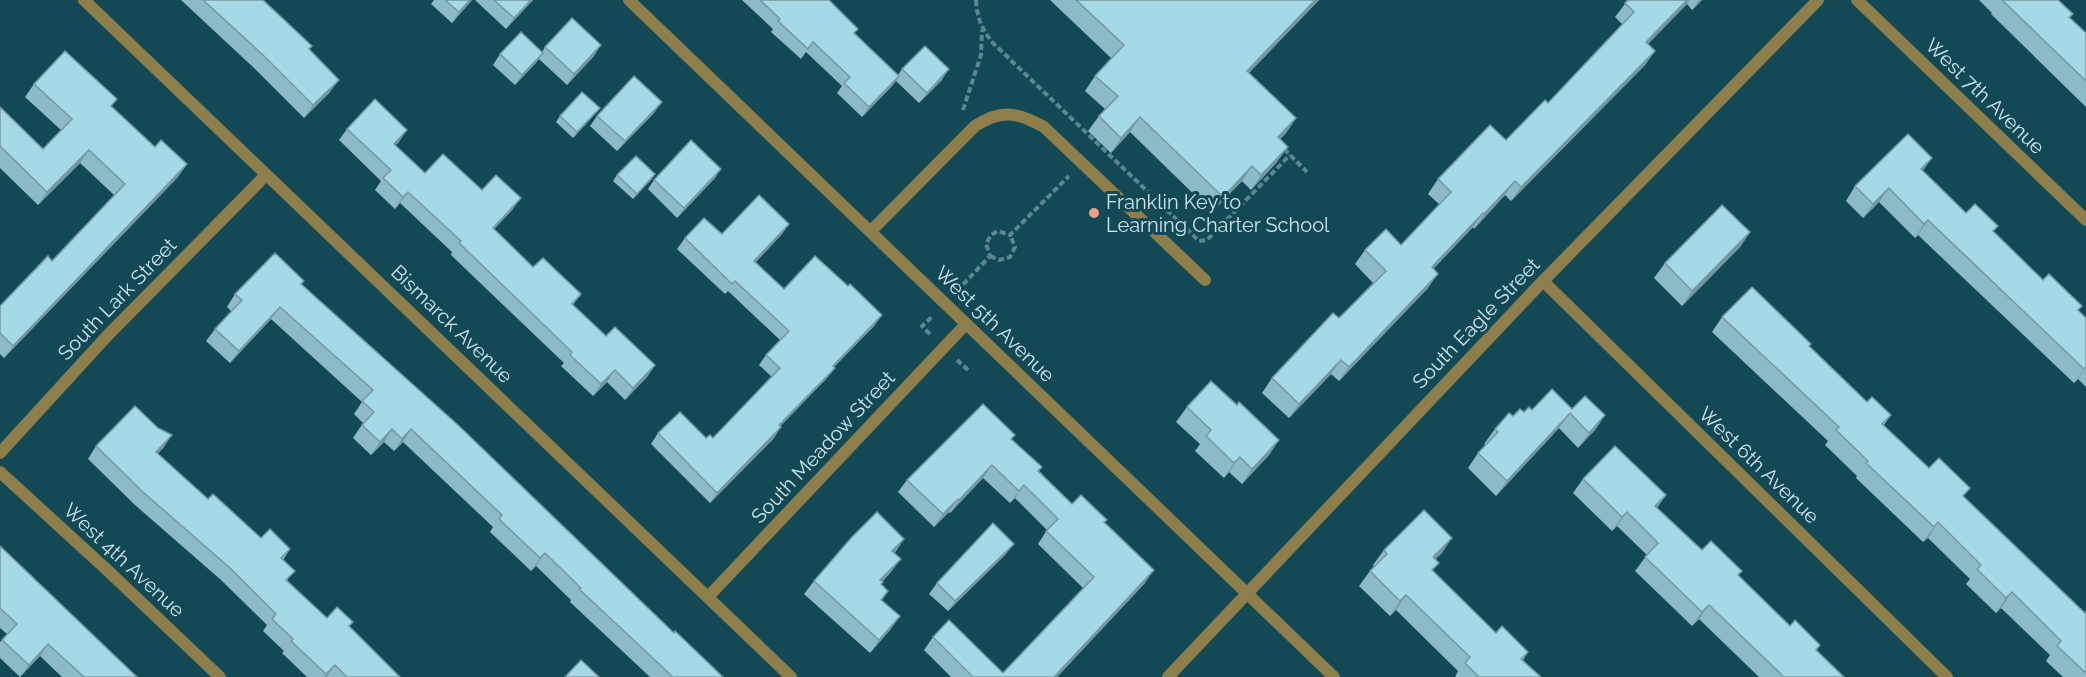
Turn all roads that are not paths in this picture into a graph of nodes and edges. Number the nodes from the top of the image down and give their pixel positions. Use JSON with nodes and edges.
{"nodes":[{"id":1,"x":84,"y":0,"type":"edge"},
{"id":2,"x":629,"y":0,"type":"edge"},
{"id":3,"x":1818,"y":0,"type":"edge"},
{"id":4,"x":1857,"y":0,"type":"edge"},
{"id":5,"x":266,"y":176,"type":"junction"},
{"id":6,"x":2086,"y":220,"type":"edge"},
{"id":7,"x":871,"y":231,"type":"junction"},
{"id":8,"x":1205,"y":280,"type":"dead end"},
{"id":9,"x":1543,"y":281,"type":"junction"},
{"id":10,"x":966,"y":324,"type":"junction"},
{"id":11,"x":0,"y":453,"type":"edge"},
{"id":12,"x":0,"y":472,"type":"edge"},
{"id":13,"x":1246,"y":592,"type":"junction"},
{"id":14,"x":708,"y":597,"type":"junction"},
{"id":15,"x":220,"y":677,"type":"edge"},
{"id":16,"x":791,"y":677,"type":"edge"},
{"id":17,"x":1168,"y":677,"type":"edge"},
{"id":18,"x":1334,"y":677,"type":"edge"},
{"id":19,"x":1947,"y":677,"type":"edge"}],
"edges":[{"from":1,"to":5,"type":"street","name":"Bismarck Avenue"},
{"from":2,"to":7,"type":"street","name":"West 5th Avenue"},
{"from":3,"to":9,"type":"street","name":"South Eagle Street"},
{"from":4,"to":6,"type":"street","name":"West 7th Avenue"},
{"from":5,"to":11,"type":"street","name":"South Lark Street"},
{"from":5,"to":14,"type":"street","name":"Bismarck Avenue"},
{"from":7,"to":8,"type":"street"},
{"from":7,"to":10,"type":"street","name":"West 5th Avenue"},
{"from":9,"to":13,"type":"street","name":"South Eagle Street"},
{"from":9,"to":19,"type":"street","name":"West 6th Avenue"},
{"from":10,"to":13,"type":"street","name":"West 5th Avenue"},
{"from":10,"to":14,"type":"street","name":"South Meadow Street"},
{"from":12,"to":15,"type":"street","name":"West 4th Avenue"},
{"from":13,"to":17,"type":"street","name":"South Eagle Street"},
{"from":13,"to":18,"type":"street","name":"West 5th Avenue"},
{"from":14,"to":16,"type":"street","name":"Bismarck Avenue"}]}
